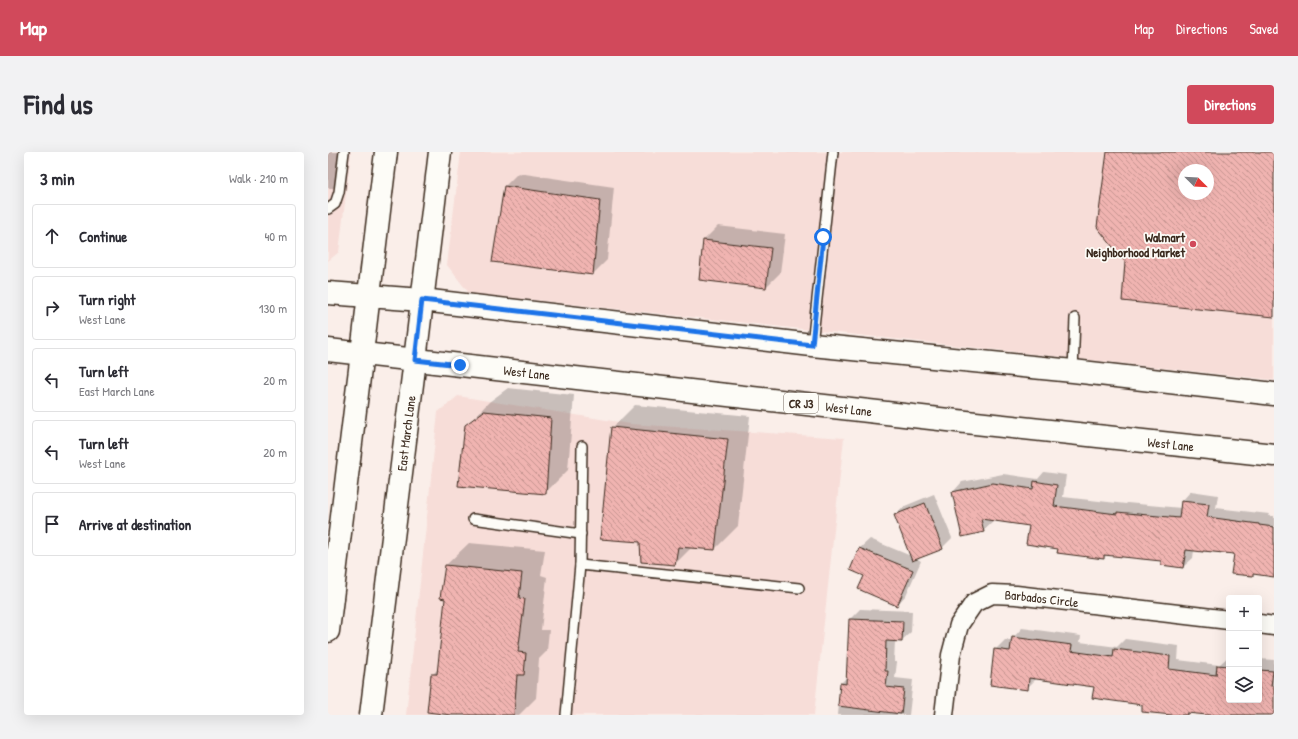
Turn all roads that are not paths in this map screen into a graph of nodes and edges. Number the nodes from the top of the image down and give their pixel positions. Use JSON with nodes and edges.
{"nodes":[{"id":1,"x":344,"y":152,"type":"edge"},
{"id":2,"x":386,"y":152,"type":"edge"},
{"id":3,"x":440,"y":152,"type":"edge"},
{"id":4,"x":833,"y":152,"type":"edge"},
{"id":5,"x":328,"y":209,"type":"edge"},
{"id":6,"x":328,"y":293,"type":"edge"},
{"id":7,"x":369,"y":297,"type":"junction"},
{"id":8,"x":422,"y":300,"type":"junction"},
{"id":9,"x":1075,"y":318,"type":"dead end"},
{"id":10,"x":812,"y":345,"type":"junction"},
{"id":11,"x":328,"y":350,"type":"edge"},
{"id":12,"x":362,"y":354,"type":"junction"},
{"id":13,"x":415,"y":360,"type":"junction"},
{"id":14,"x":1073,"y":371,"type":"junction"},
{"id":15,"x":1274,"y":394,"type":"edge"},
{"id":16,"x":582,"y":446,"type":"dead end"},
{"id":17,"x":1274,"y":455,"type":"edge"},
{"id":18,"x":473,"y":519,"type":"dead end"},
{"id":19,"x":581,"y":534,"type":"junction"},
{"id":20,"x":580,"y":566,"type":"junction"},
{"id":21,"x":799,"y":588,"type":"dead end"},
{"id":22,"x":1226,"y":620,"type":"edge"},
{"id":23,"x":1262,"y":624,"type":"edge"},
{"id":24,"x":1274,"y":626,"type":"edge"},
{"id":25,"x":328,"y":630,"type":"edge"},
{"id":26,"x":371,"y":715,"type":"edge"},
{"id":27,"x":566,"y":715,"type":"edge"},
{"id":28,"x":944,"y":715,"type":"edge"}],
"edges":[{"from":1,"to":5,"type":"lane"},
{"from":2,"to":7,"type":"main road"},
{"from":3,"to":8,"type":"main road","name":"East March Lane"},
{"from":4,"to":10,"type":"lane"},
{"from":6,"to":7,"type":"main road"},
{"from":7,"to":8,"type":"main road"},
{"from":7,"to":12,"type":"main road"},
{"from":8,"to":10,"type":"main road"},
{"from":8,"to":13,"type":"main road","name":"East March Lane"},
{"from":9,"to":14,"type":"lane"},
{"from":10,"to":14,"type":"main road"},
{"from":11,"to":12,"type":"main road","name":"West Lane","number":"CR J3"},
{"from":12,"to":13,"type":"main road","name":"West Lane","number":"CR J3"},
{"from":12,"to":25,"type":"main road"},
{"from":13,"to":17,"type":"main road","name":"West Lane","number":"CR J3"},
{"from":13,"to":26,"type":"main road","name":"East March Lane"},
{"from":14,"to":15,"type":"main road"},
{"from":16,"to":19,"type":"lane"},
{"from":18,"to":19,"type":"lane"},
{"from":19,"to":20,"type":"lane"},
{"from":20,"to":21,"type":"lane"},
{"from":20,"to":27,"type":"lane"},
{"from":22,"to":28,"type":"street","name":"Barbados Circle"},
{"from":23,"to":24,"type":"street"}]}
